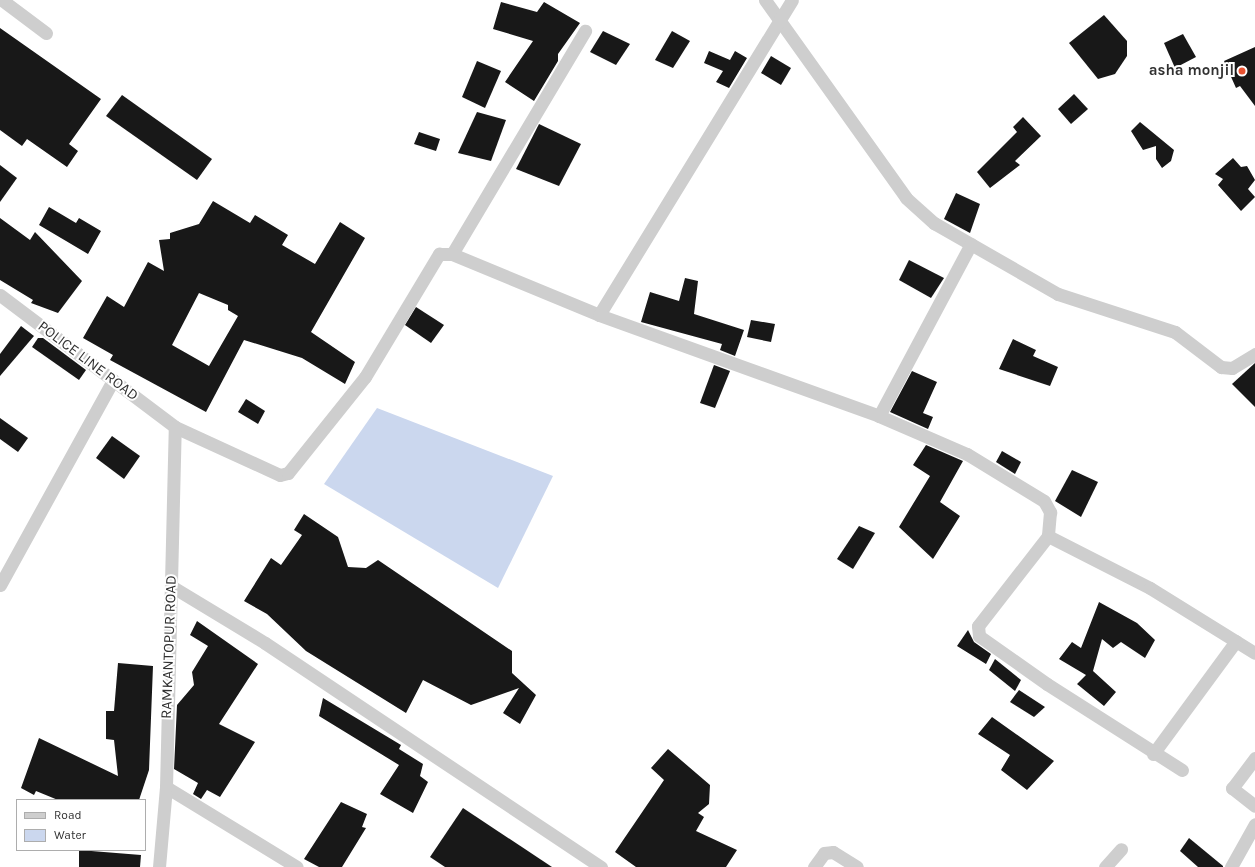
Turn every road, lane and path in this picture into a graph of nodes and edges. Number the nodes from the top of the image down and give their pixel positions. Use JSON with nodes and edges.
{"nodes":[{"id":1,"x":2,"y":0,"type":"edge"},
{"id":2,"x":765,"y":0,"type":"edge"},
{"id":3,"x":792,"y":0,"type":"edge"},
{"id":4,"x":780,"y":20,"type":"junction"},
{"id":5,"x":585,"y":31,"type":"dead end"},
{"id":6,"x":46,"y":33,"type":"dead end"},
{"id":7,"x":971,"y":244,"type":"junction"},
{"id":8,"x":452,"y":254,"type":"junction"},
{"id":9,"x":0,"y":296,"type":"edge"},
{"id":10,"x":599,"y":315,"type":"junction"},
{"id":11,"x":1255,"y":354,"type":"edge"},
{"id":12,"x":113,"y":380,"type":"junction"},
{"id":13,"x":879,"y":416,"type":"junction"},
{"id":14,"x":174,"y":427,"type":"junction"},
{"id":15,"x":1048,"y":536,"type":"junction"},
{"id":16,"x":0,"y":585,"type":"edge"},
{"id":17,"x":171,"y":586,"type":"junction"},
{"id":18,"x":1236,"y":641,"type":"junction"},
{"id":19,"x":1255,"y":653,"type":"edge"},
{"id":20,"x":1153,"y":754,"type":"junction"},
{"id":21,"x":1255,"y":758,"type":"edge"},
{"id":22,"x":1182,"y":770,"type":"dead end"},
{"id":23,"x":166,"y":787,"type":"junction"},
{"id":24,"x":1255,"y":806,"type":"edge"},
{"id":25,"x":1255,"y":824,"type":"edge"},
{"id":26,"x":1121,"y":849,"type":"dead end"},
{"id":27,"x":159,"y":867,"type":"edge"},
{"id":28,"x":297,"y":867,"type":"edge"},
{"id":29,"x":601,"y":867,"type":"edge"},
{"id":30,"x":814,"y":867,"type":"edge"},
{"id":31,"x":857,"y":867,"type":"edge"},
{"id":32,"x":1105,"y":867,"type":"edge"},
{"id":33,"x":1231,"y":867,"type":"edge"}],
"edges":[{"from":1,"to":6,"type":"street"},
{"from":2,"to":4,"type":"street"},
{"from":3,"to":4,"type":"street"},
{"from":4,"to":7,"type":"street"},
{"from":4,"to":10,"type":"street"},
{"from":5,"to":8,"type":"street"},
{"from":7,"to":11,"type":"street"},
{"from":7,"to":13,"type":"street"},
{"from":8,"to":10,"type":"street"},
{"from":8,"to":14,"type":"street","name":"POLICE LINE ROAD"},
{"from":9,"to":12,"type":"street","name":"POLICE LINE ROAD"},
{"from":10,"to":13,"type":"street"},
{"from":12,"to":14,"type":"street","name":"POLICE LINE ROAD"},
{"from":12,"to":16,"type":"street"},
{"from":13,"to":15,"type":"street"},
{"from":14,"to":17,"type":"street","name":"RAMKANTOPUR ROAD"},
{"from":15,"to":18,"type":"street"},
{"from":15,"to":20,"type":"street"},
{"from":17,"to":23,"type":"street","name":"RAMKANTOPUR ROAD"},
{"from":17,"to":29,"type":"street"},
{"from":18,"to":19,"type":"street"},
{"from":18,"to":20,"type":"street"},
{"from":20,"to":22,"type":"street"},
{"from":21,"to":24,"type":"street"},
{"from":23,"to":27,"type":"street","name":"RAMKANTOPUR ROAD"},
{"from":23,"to":28,"type":"street"},
{"from":25,"to":33,"type":"street"},
{"from":26,"to":32,"type":"street"},
{"from":30,"to":31,"type":"street"}]}
